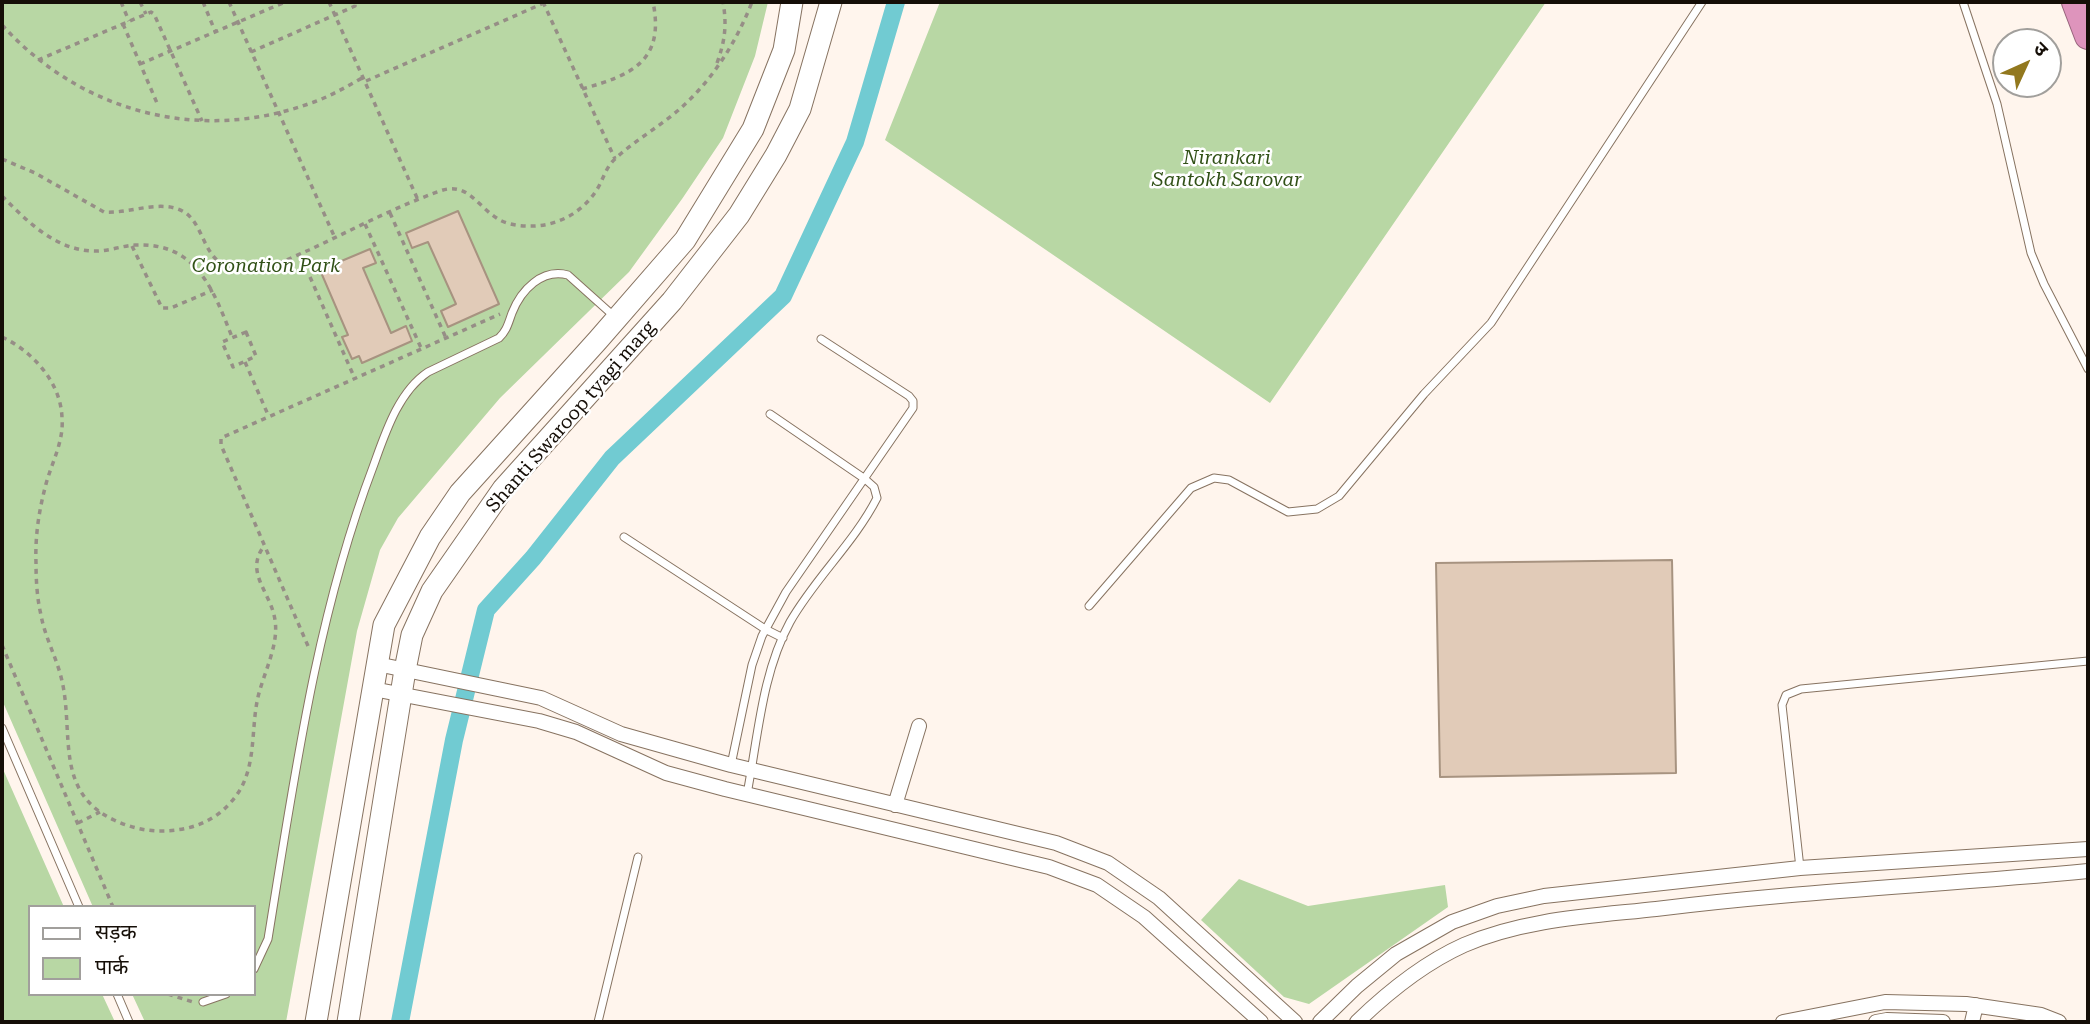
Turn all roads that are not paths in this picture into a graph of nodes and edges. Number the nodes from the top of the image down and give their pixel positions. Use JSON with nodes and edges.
{"nodes":[{"id":1,"x":792,"y":2,"type":"edge"},
{"id":2,"x":831,"y":2,"type":"edge"},
{"id":3,"x":1702,"y":2,"type":"edge"},
{"id":4,"x":1963,"y":2,"type":"edge"},
{"id":5,"x":2074,"y":2,"type":"edge"},
{"id":6,"x":2088,"y":36,"type":"edge"},
{"id":7,"x":617,"y":319,"type":"junction"},
{"id":8,"x":821,"y":339,"type":"dead end"},
{"id":9,"x":2088,"y":369,"type":"edge"},
{"id":10,"x":770,"y":414,"type":"dead end"},
{"id":11,"x":865,"y":479,"type":"junction"},
{"id":12,"x":624,"y":537,"type":"dead end"},
{"id":13,"x":1089,"y":606,"type":"dead end"},
{"id":14,"x":765,"y":629,"type":"junction"},
{"id":15,"x":783,"y":638,"type":"junction"},
{"id":16,"x":2088,"y":661,"type":"edge"},
{"id":17,"x":377,"y":664,"type":"junction"},
{"id":18,"x":405,"y":670,"type":"junction"},
{"id":19,"x":373,"y":689,"type":"junction"},
{"id":20,"x":401,"y":694,"type":"junction"},
{"id":21,"x":585,"y":718,"type":"junction"},
{"id":22,"x":919,"y":726,"type":"dead end"},
{"id":23,"x":2,"y":728,"type":"edge"},
{"id":24,"x":579,"y":733,"type":"junction"},
{"id":25,"x":731,"y":765,"type":"junction"},
{"id":26,"x":752,"y":770,"type":"junction"},
{"id":27,"x":725,"y":789,"type":"junction"},
{"id":28,"x":747,"y":794,"type":"junction"},
{"id":29,"x":889,"y":803,"type":"junction"},
{"id":30,"x":877,"y":826,"type":"junction"},
{"id":31,"x":2088,"y":849,"type":"edge"},
{"id":32,"x":638,"y":858,"type":"dead end"},
{"id":33,"x":1860,"y":864,"type":"junction"},
{"id":34,"x":1800,"y":868,"type":"junction"},
{"id":35,"x":2088,"y":871,"type":"edge"},
{"id":36,"x":1685,"y":880,"type":"junction"},
{"id":37,"x":1144,"y":888,"type":"junction"},
{"id":38,"x":1863,"y":888,"type":"junction"},
{"id":39,"x":78,"y":905,"type":"edge"},
{"id":40,"x":1688,"y":905,"type":"junction"},
{"id":41,"x":1129,"y":908,"type":"junction"},
{"id":42,"x":256,"y":966,"type":"edge"},
{"id":43,"x":118,"y":996,"type":"edge"},
{"id":44,"x":220,"y":996,"type":"edge"},
{"id":45,"x":203,"y":1002,"type":"road end"},
{"id":46,"x":1976,"y":1005,"type":"junction"},
{"id":47,"x":129,"y":1022,"type":"edge"},
{"id":48,"x":316,"y":1022,"type":"edge"},
{"id":49,"x":348,"y":1022,"type":"edge"},
{"id":50,"x":598,"y":1022,"type":"edge"},
{"id":51,"x":1261,"y":1022,"type":"edge"},
{"id":52,"x":1295,"y":1022,"type":"edge"},
{"id":53,"x":1320,"y":1022,"type":"edge"},
{"id":54,"x":1357,"y":1022,"type":"edge"},
{"id":55,"x":1783,"y":1022,"type":"edge"},
{"id":56,"x":1876,"y":1022,"type":"edge"},
{"id":57,"x":1943,"y":1022,"type":"edge"},
{"id":58,"x":1972,"y":1022,"type":"edge"},
{"id":59,"x":2059,"y":1022,"type":"edge"}],
"edges":[{"from":1,"to":7,"type":"main road","name":"Shanti Swaroop tyagi marg"},
{"from":2,"to":18,"type":"main road","name":"Shanti Swaroop tyagi marg"},
{"from":3,"to":13,"type":"lane"},
{"from":4,"to":9,"type":"lane"},
{"from":5,"to":6,"type":"highway"},
{"from":7,"to":17,"type":"main road","name":"Shanti Swaroop tyagi marg"},
{"from":7,"to":42,"type":"lane"},
{"from":8,"to":11,"type":"lane"},
{"from":10,"to":11,"type":"lane"},
{"from":11,"to":14,"type":"lane"},
{"from":11,"to":15,"type":"lane"},
{"from":12,"to":14,"type":"lane"},
{"from":14,"to":15,"type":"lane"},
{"from":14,"to":25,"type":"lane"},
{"from":15,"to":26,"type":"lane"},
{"from":16,"to":34,"type":"lane"},
{"from":17,"to":18,"type":"street"},
{"from":17,"to":19,"type":"main road","name":"Shanti Swaroop tyagi marg"},
{"from":18,"to":20,"type":"main road","name":"Shanti Swaroop tyagi marg"},
{"from":18,"to":21,"type":"street"},
{"from":19,"to":20,"type":"street"},
{"from":19,"to":48,"type":"main road","name":"Shanti Swaroop tyagi marg"},
{"from":20,"to":24,"type":"street"},
{"from":20,"to":49,"type":"main road","name":"Shanti Swaroop tyagi marg"},
{"from":21,"to":24,"type":"street"},
{"from":21,"to":25,"type":"street"},
{"from":22,"to":29,"type":"street"},
{"from":23,"to":39,"type":"lane"},
{"from":24,"to":27,"type":"street"},
{"from":25,"to":26,"type":"street"},
{"from":25,"to":27,"type":"street"},
{"from":26,"to":28,"type":"lane"},
{"from":26,"to":29,"type":"street"},
{"from":27,"to":28,"type":"street"},
{"from":28,"to":30,"type":"street"},
{"from":29,"to":30,"type":"street"},
{"from":29,"to":37,"type":"street"},
{"from":30,"to":41,"type":"street"},
{"from":31,"to":33,"type":"street"},
{"from":32,"to":50,"type":"lane"},
{"from":33,"to":34,"type":"street"},
{"from":33,"to":38,"type":"street"},
{"from":34,"to":36,"type":"street"},
{"from":35,"to":38,"type":"street"},
{"from":36,"to":40,"type":"street"},
{"from":36,"to":53,"type":"street"},
{"from":37,"to":41,"type":"street"},
{"from":37,"to":52,"type":"street"},
{"from":38,"to":40,"type":"street"},
{"from":40,"to":54,"type":"street"},
{"from":41,"to":51,"type":"street"},
{"from":43,"to":47,"type":"lane"},
{"from":44,"to":45,"type":"lane"},
{"from":46,"to":55,"type":"street"},
{"from":46,"to":58,"type":"street"},
{"from":46,"to":59,"type":"street"},
{"from":56,"to":57,"type":"street"}]}
